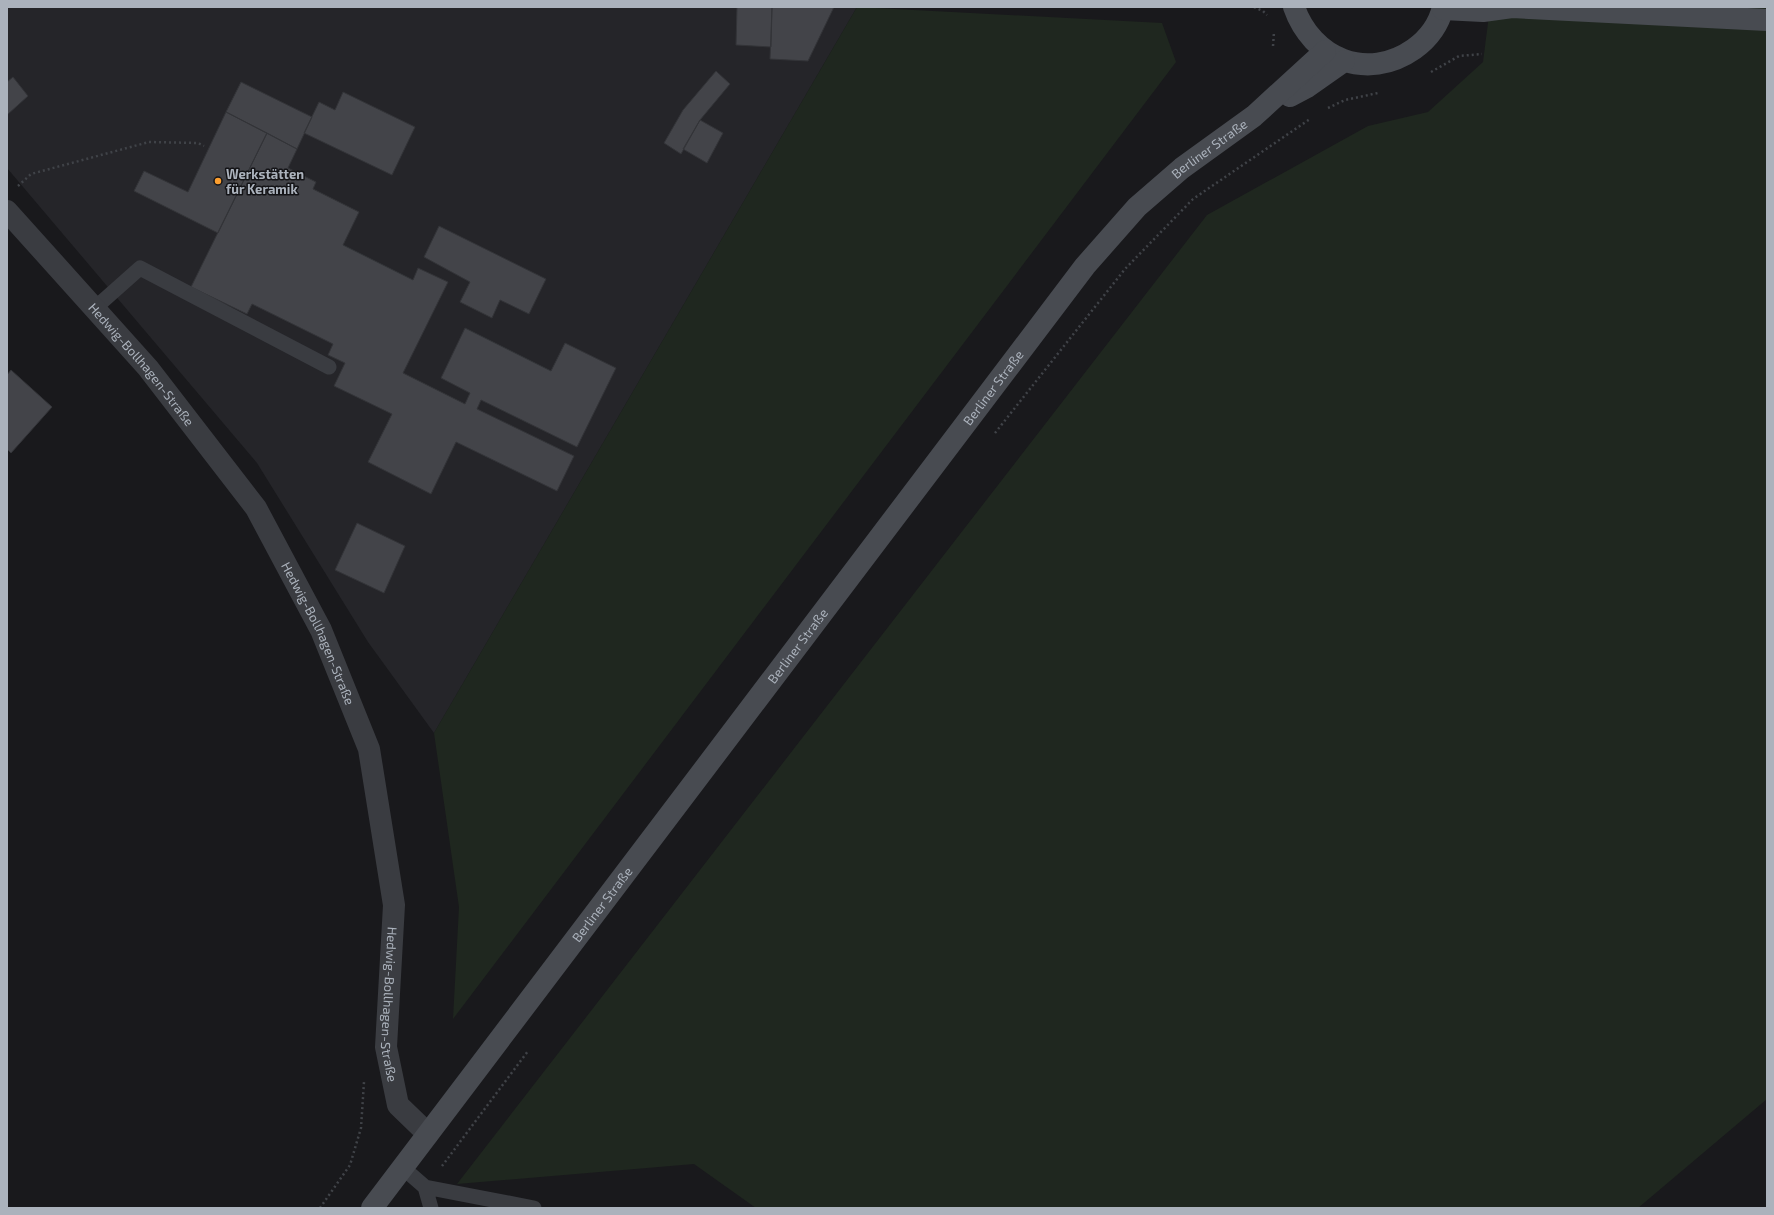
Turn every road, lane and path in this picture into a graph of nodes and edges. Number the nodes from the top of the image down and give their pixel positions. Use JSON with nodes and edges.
{"nodes":[{"id":1,"x":1254,"y":7,"type":"edge"},
{"id":2,"x":1294,"y":7,"type":"edge"},
{"id":3,"x":1512,"y":7,"type":"edge"},
{"id":4,"x":1443,"y":8,"type":"edge"},
{"id":5,"x":1269,"y":18,"type":"dead end"},
{"id":6,"x":1767,"y":20,"type":"edge"},
{"id":7,"x":1274,"y":30,"type":"dead end"},
{"id":8,"x":1273,"y":46,"type":"dead end"},
{"id":9,"x":1482,"y":54,"type":"dead end"},
{"id":10,"x":1334,"y":56,"type":"junction"},
{"id":11,"x":1426,"y":75,"type":"dead end"},
{"id":12,"x":1385,"y":91,"type":"dead end"},
{"id":13,"x":1322,"y":110,"type":"dead end"},
{"id":14,"x":1316,"y":115,"type":"dead end"},
{"id":15,"x":204,"y":146,"type":"dead end"},
{"id":16,"x":13,"y":190,"type":"dead end"},
{"id":17,"x":7,"y":211,"type":"edge"},
{"id":18,"x":95,"y":308,"type":"junction"},
{"id":19,"x":329,"y":367,"type":"dead end"},
{"id":20,"x":992,"y":437,"type":"dead end"},
{"id":21,"x":530,"y":1048,"type":"dead end"},
{"id":22,"x":364,"y":1081,"type":"dead end"},
{"id":23,"x":428,"y":1134,"type":"junction"},
{"id":24,"x":454,"y":1150,"type":"dead end"},
{"id":25,"x":402,"y":1167,"type":"junction"},
{"id":26,"x":425,"y":1187,"type":"junction"},
{"id":27,"x":320,"y":1208,"type":"edge"},
{"id":28,"x":372,"y":1208,"type":"edge"},
{"id":29,"x":432,"y":1208,"type":"edge"},
{"id":30,"x":534,"y":1208,"type":"edge"}],
"edges":[{"from":1,"to":5,"type":"path"},
{"from":2,"to":10,"type":"main road"},
{"from":3,"to":4,"type":"main road"},
{"from":3,"to":6,"type":"main road"},
{"from":4,"to":10,"type":"main road"},
{"from":7,"to":8,"type":"path"},
{"from":9,"to":11,"type":"path"},
{"from":10,"to":23,"type":"main road","name":"Berliner Straße"},
{"from":12,"to":13,"type":"path"},
{"from":14,"to":20,"type":"path"},
{"from":15,"to":16,"type":"path"},
{"from":17,"to":18,"type":"street","name":"Hedwig-Bollhagen-Straße"},
{"from":18,"to":19,"type":"lane"},
{"from":18,"to":23,"type":"street","name":"Hedwig-Bollhagen-Straße"},
{"from":21,"to":24,"type":"path"},
{"from":22,"to":27,"type":"path"},
{"from":23,"to":25,"type":"main road","name":"Berliner Straße"},
{"from":25,"to":26,"type":"lane"},
{"from":25,"to":28,"type":"main road","name":"Berliner Straße"},
{"from":26,"to":29,"type":"lane"},
{"from":26,"to":30,"type":"lane"}]}
